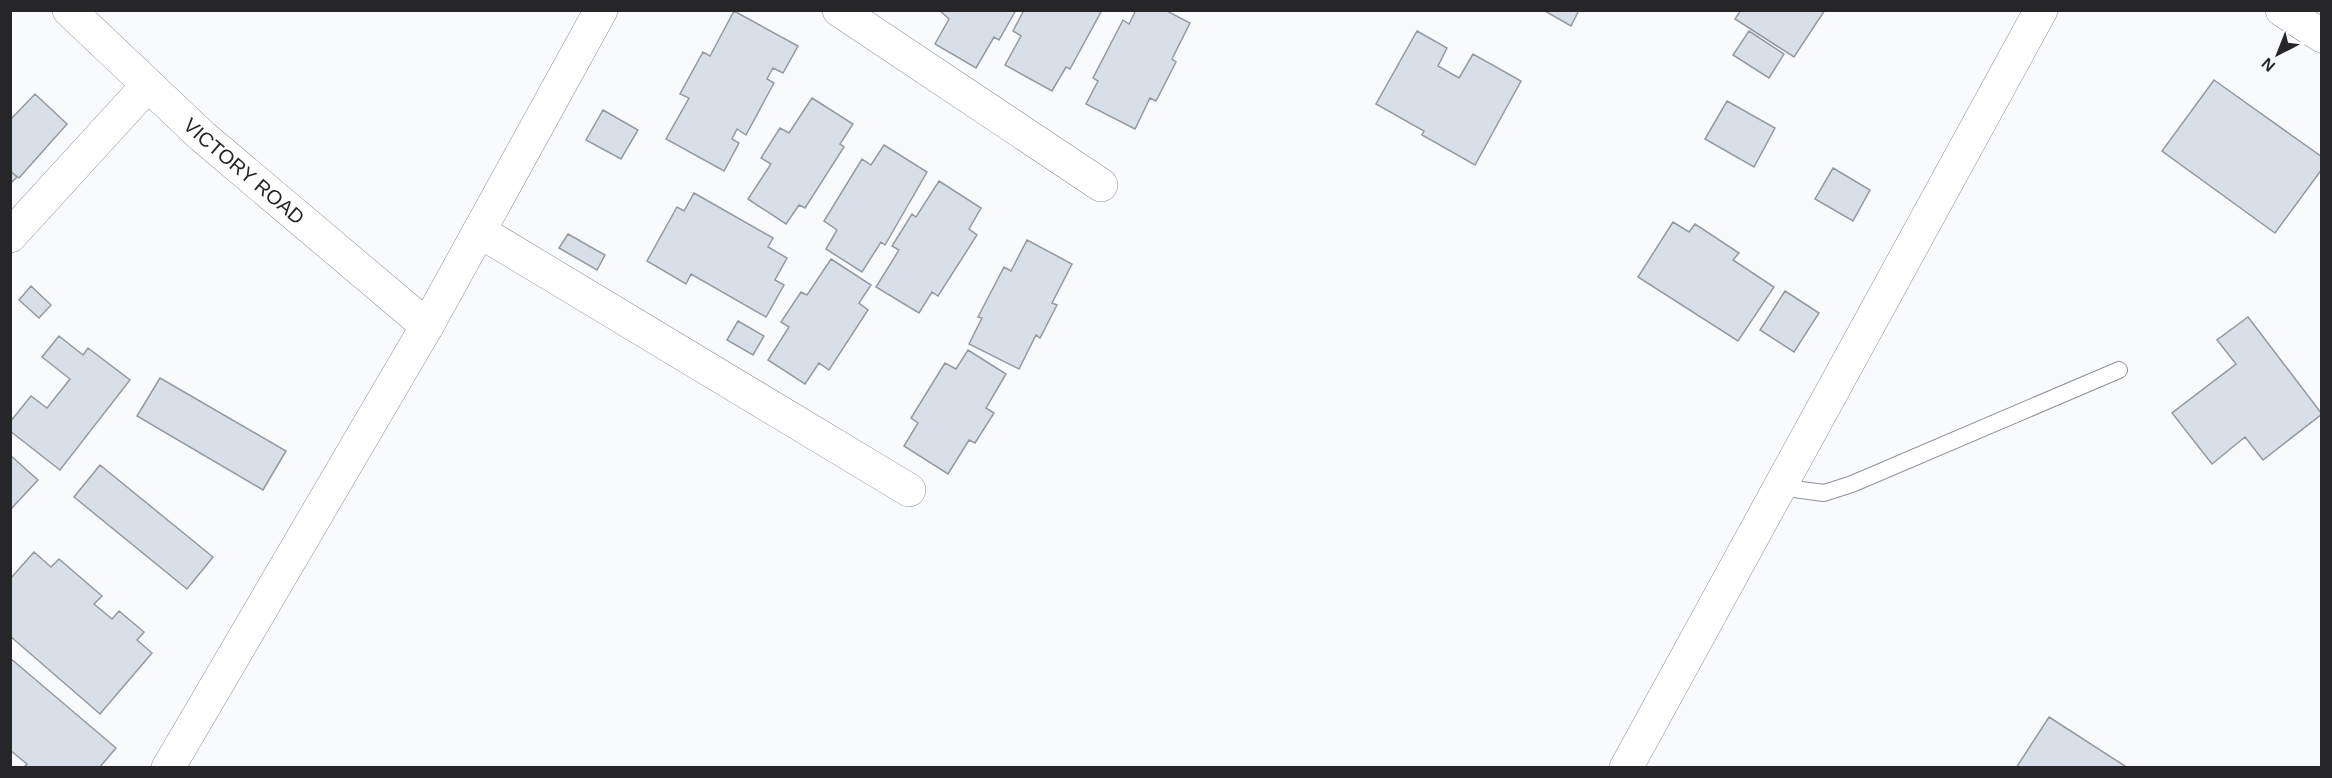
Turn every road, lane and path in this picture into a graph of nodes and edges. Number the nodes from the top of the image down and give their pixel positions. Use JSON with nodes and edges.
{"nodes":[{"id":1,"x":69,"y":10,"type":"edge"},
{"id":2,"x":601,"y":10,"type":"edge"},
{"id":3,"x":839,"y":10,"type":"edge"},
{"id":4,"x":2041,"y":10,"type":"edge"},
{"id":5,"x":2282,"y":10,"type":"edge"},
{"id":6,"x":2322,"y":36,"type":"edge"},
{"id":7,"x":148,"y":85,"type":"junction"},
{"id":8,"x":1101,"y":185,"type":"dead end"},
{"id":9,"x":479,"y":231,"type":"junction"},
{"id":10,"x":10,"y":236,"type":"edge"},
{"id":11,"x":427,"y":326,"type":"junction"},
{"id":12,"x":2119,"y":370,"type":"dead end"},
{"id":13,"x":1779,"y":487,"type":"junction"},
{"id":14,"x":909,"y":490,"type":"dead end"},
{"id":15,"x":168,"y":768,"type":"edge"},
{"id":16,"x":1626,"y":768,"type":"edge"}],
"edges":[{"from":1,"to":7,"type":"street","name":"VICTORY ROAD"},
{"from":2,"to":9,"type":"street"},
{"from":3,"to":8,"type":"street"},
{"from":4,"to":13,"type":"street"},
{"from":5,"to":6,"type":"street"},
{"from":7,"to":10,"type":"street"},
{"from":7,"to":11,"type":"street","name":"VICTORY ROAD"},
{"from":9,"to":11,"type":"street"},
{"from":9,"to":14,"type":"street"},
{"from":11,"to":15,"type":"street"},
{"from":12,"to":13,"type":"lane"},
{"from":13,"to":16,"type":"street"}]}
